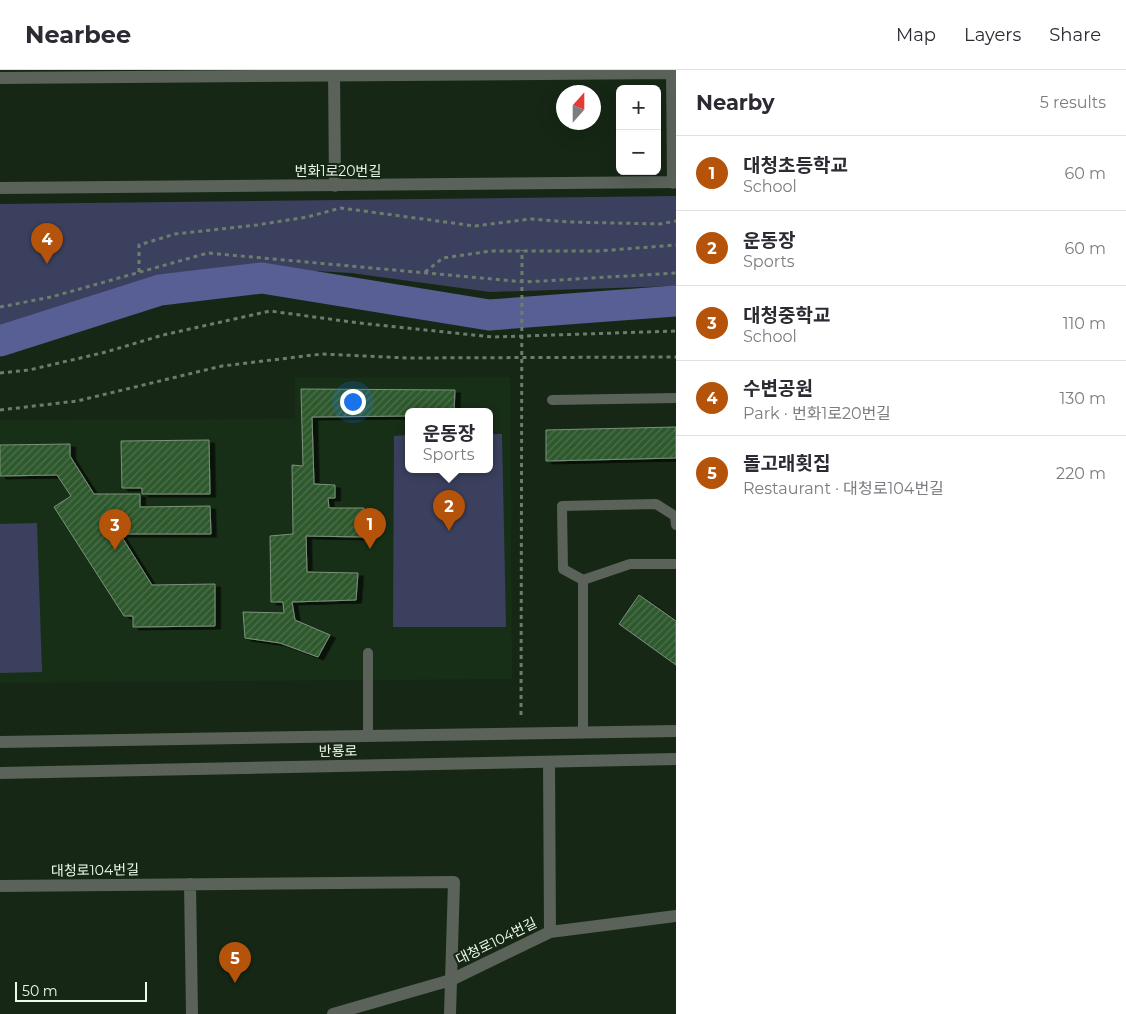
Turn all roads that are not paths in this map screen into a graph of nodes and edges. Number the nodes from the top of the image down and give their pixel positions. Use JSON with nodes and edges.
{"nodes":[{"id":1,"x":674,"y":72,"type":"edge"},
{"id":2,"x":334,"y":74,"type":"edge"},
{"id":3,"x":0,"y":78,"type":"edge"},
{"id":4,"x":675,"y":182,"type":"edge"},
{"id":5,"x":335,"y":186,"type":"junction"},
{"id":6,"x":0,"y":188,"type":"edge"},
{"id":7,"x":676,"y":398,"type":"edge"},
{"id":8,"x":552,"y":400,"type":"dead end"},
{"id":9,"x":676,"y":525,"type":"edge"},
{"id":10,"x":676,"y":564,"type":"edge"},
{"id":11,"x":583,"y":580,"type":"junction"},
{"id":12,"x":368,"y":653,"type":"dead end"},
{"id":13,"x":676,"y":731,"type":"edge"},
{"id":14,"x":583,"y":732,"type":"junction"},
{"id":15,"x":368,"y":736,"type":"junction"},
{"id":16,"x":0,"y":742,"type":"edge"},
{"id":17,"x":676,"y":759,"type":"edge"},
{"id":18,"x":549,"y":762,"type":"junction"},
{"id":19,"x":0,"y":773,"type":"edge"},
{"id":20,"x":190,"y":884,"type":"junction"},
{"id":21,"x":0,"y":886,"type":"edge"},
{"id":22,"x":676,"y":916,"type":"edge"},
{"id":23,"x":550,"y":932,"type":"junction"},
{"id":24,"x":451,"y":980,"type":"junction"},
{"id":25,"x":192,"y":1014,"type":"edge"},
{"id":26,"x":333,"y":1014,"type":"edge"},
{"id":27,"x":450,"y":1014,"type":"edge"}],
"edges":[{"from":1,"to":2,"type":"street"},
{"from":1,"to":4,"type":"street"},
{"from":2,"to":3,"type":"street"},
{"from":2,"to":5,"type":"street"},
{"from":4,"to":5,"type":"street","name":"번화1로20번길"},
{"from":5,"to":6,"type":"street","name":"번화1로20번길"},
{"from":7,"to":8,"type":"lane"},
{"from":9,"to":11,"type":"lane"},
{"from":10,"to":11,"type":"lane"},
{"from":11,"to":14,"type":"lane"},
{"from":12,"to":15,"type":"lane"},
{"from":13,"to":14,"type":"street","name":"반룡로"},
{"from":14,"to":15,"type":"street","name":"반룡로"},
{"from":15,"to":16,"type":"street","name":"반룡로"},
{"from":17,"to":18,"type":"street","name":"반룡로"},
{"from":18,"to":19,"type":"street","name":"반룡로"},
{"from":18,"to":23,"type":"street"},
{"from":20,"to":21,"type":"street","name":"대청로104번길"},
{"from":20,"to":24,"type":"street","name":"대청로104번길"},
{"from":20,"to":25,"type":"street"},
{"from":22,"to":23,"type":"street","name":"대청로104번길"},
{"from":23,"to":24,"type":"street","name":"대청로104번길"},
{"from":24,"to":26,"type":"street","name":"대청로104번길"},
{"from":24,"to":27,"type":"street"}]}
